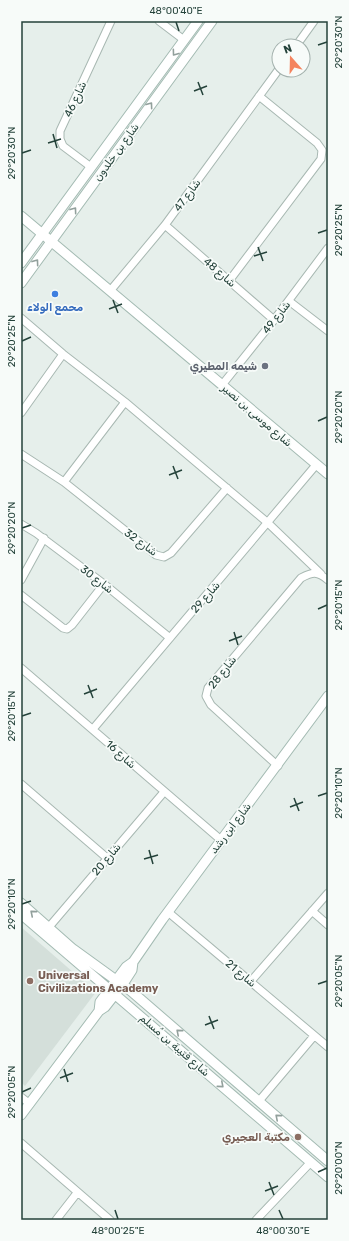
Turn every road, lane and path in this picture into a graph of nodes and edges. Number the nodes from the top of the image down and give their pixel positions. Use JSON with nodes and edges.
{"nodes":[{"id":1,"x":111,"y":21,"type":"edge"},
{"id":2,"x":159,"y":21,"type":"edge"},
{"id":3,"x":198,"y":21,"type":"edge"},
{"id":4,"x":212,"y":21,"type":"edge"},
{"id":5,"x":314,"y":21,"type":"edge"},
{"id":6,"x":302,"y":38,"type":"edge"},
{"id":7,"x":184,"y":40,"type":"junction"},
{"id":8,"x":272,"y":78,"type":"edge"},
{"id":9,"x":259,"y":96,"type":"junction"},
{"id":10,"x":91,"y":167,"type":"junction"},
{"id":11,"x":21,"y":216,"type":"edge"},
{"id":12,"x":165,"y":224,"type":"junction"},
{"id":13,"x":42,"y":234,"type":"junction"},
{"id":14,"x":51,"y":242,"type":"junction"},
{"id":15,"x":328,"y":248,"type":"edge"},
{"id":16,"x":21,"y":264,"type":"edge"},
{"id":17,"x":229,"y":281,"type":"junction"},
{"id":18,"x":21,"y":283,"type":"edge"},
{"id":19,"x":110,"y":291,"type":"junction"},
{"id":20,"x":289,"y":301,"type":"junction"},
{"id":21,"x":21,"y":318,"type":"edge"},
{"id":22,"x":274,"y":320,"type":"junction"},
{"id":23,"x":328,"y":331,"type":"edge"},
{"id":24,"x":63,"y":354,"type":"junction"},
{"id":25,"x":222,"y":385,"type":"junction"},
{"id":26,"x":125,"y":402,"type":"junction"},
{"id":27,"x":21,"y":413,"type":"edge"},
{"id":28,"x":21,"y":454,"type":"edge"},
{"id":29,"x":316,"y":465,"type":"junction"},
{"id":30,"x":328,"y":474,"type":"edge"},
{"id":31,"x":64,"y":482,"type":"junction"},
{"id":32,"x":227,"y":488,"type":"junction"},
{"id":33,"x":268,"y":523,"type":"junction"},
{"id":34,"x":21,"y":524,"type":"edge"},
{"id":35,"x":44,"y":538,"type":"junction"},
{"id":36,"x":321,"y":574,"type":"junction"},
{"id":37,"x":21,"y":580,"type":"edge"},
{"id":38,"x":328,"y":580,"type":"edge"},
{"id":39,"x":104,"y":584,"type":"junction"},
{"id":40,"x":21,"y":595,"type":"edge"},
{"id":41,"x":170,"y":638,"type":"junction"},
{"id":42,"x":21,"y":668,"type":"edge"},
{"id":43,"x":328,"y":696,"type":"edge"},
{"id":44,"x":93,"y":729,"type":"junction"},
{"id":45,"x":278,"y":766,"type":"junction"},
{"id":46,"x":21,"y":784,"type":"edge"},
{"id":47,"x":164,"y":792,"type":"junction"},
{"id":48,"x":221,"y":840,"type":"junction"},
{"id":49,"x":107,"y":858,"type":"junction"},
{"id":50,"x":328,"y":893,"type":"edge"},
{"id":51,"x":21,"y":904,"type":"edge"},
{"id":52,"x":312,"y":911,"type":"junction"},
{"id":53,"x":168,"y":912,"type":"junction"},
{"id":54,"x":21,"y":914,"type":"edge"},
{"id":55,"x":328,"y":925,"type":"edge"},
{"id":56,"x":49,"y":927,"type":"junction"},
{"id":57,"x":251,"y":981,"type":"junction"},
{"id":58,"x":119,"y":982,"type":"junction"},
{"id":59,"x":112,"y":991,"type":"junction"},
{"id":60,"x":314,"y":1036,"type":"junction"},
{"id":61,"x":328,"y":1048,"type":"edge"},
{"id":62,"x":21,"y":1097,"type":"edge"},
{"id":63,"x":259,"y":1101,"type":"junction"},
{"id":64,"x":30,"y":1104,"type":"junction"},
{"id":65,"x":21,"y":1115,"type":"edge"},
{"id":66,"x":21,"y":1143,"type":"edge"},
{"id":67,"x":328,"y":1161,"type":"edge"},
{"id":68,"x":311,"y":1162,"type":"junction"},
{"id":69,"x":328,"y":1177,"type":"edge"},
{"id":70,"x":77,"y":1193,"type":"junction"},
{"id":71,"x":56,"y":1220,"type":"edge"},
{"id":72,"x":110,"y":1220,"type":"edge"},
{"id":73,"x":256,"y":1220,"type":"edge"}],
"edges":[{"from":1,"to":10,"type":"street","name":"شارع 46"},
{"from":2,"to":7,"type":"street"},
{"from":3,"to":7,"type":"street","name":"شارع بن خلدون"},
{"from":14,"to":4,"type":"street","name":"شارع بن خلدون","one_way":true},
{"from":5,"to":6,"type":"street"},
{"from":7,"to":10,"type":"street","name":"شارع بن خلدون","one_way":true},
{"from":8,"to":9,"type":"street","name":"شارع 47"},
{"from":9,"to":12,"type":"street","name":"شارع 47"},
{"from":9,"to":17,"type":"street"},
{"from":10,"to":13,"type":"street","name":"شارع بن خلدون"},
{"from":11,"to":13,"type":"street","name":"شارع موسى بن نصير"},
{"from":12,"to":17,"type":"street","name":"شارع 48"},
{"from":12,"to":19,"type":"street","name":"شارع 47"},
{"from":13,"to":14,"type":"street","name":"شارع موسى بن نصير"},
{"from":13,"to":16,"type":"street","name":"شارع بن خلدون"},
{"from":18,"to":14,"type":"street","name":"شارع بن خلدون","one_way":true},
{"from":14,"to":19,"type":"street","name":"شارع موسى بن نصير"},
{"from":15,"to":20,"type":"street","name":"شارع 49"},
{"from":17,"to":22,"type":"street","name":"شارع 48"},
{"from":19,"to":25,"type":"street","name":"شارع موسى بن نصير"},
{"from":20,"to":22,"type":"street","name":"شارع 49"},
{"from":20,"to":23,"type":"street"},
{"from":21,"to":24,"type":"street"},
{"from":22,"to":25,"type":"street","name":"شارع 49"},
{"from":24,"to":26,"type":"street"},
{"from":24,"to":27,"type":"street"},
{"from":25,"to":29,"type":"street","name":"شارع موسى بن نصير"},
{"from":26,"to":31,"type":"street"},
{"from":26,"to":32,"type":"street"},
{"from":28,"to":31,"type":"street","name":"شارع 32"},
{"from":29,"to":30,"type":"street","name":"شارع موسى بن نصير"},
{"from":29,"to":33,"type":"street","name":"شارع 29"},
{"from":31,"to":32,"type":"street","name":"شارع 32"},
{"from":32,"to":33,"type":"street"},
{"from":33,"to":36,"type":"street"},
{"from":33,"to":41,"type":"street","name":"شارع 29"},
{"from":34,"to":35,"type":"street","name":"شارع 30"},
{"from":35,"to":37,"type":"street"},
{"from":35,"to":39,"type":"street","name":"شارع 30"},
{"from":36,"to":38,"type":"street"},
{"from":36,"to":45,"type":"street","name":"شارع 28"},
{"from":39,"to":40,"type":"street"},
{"from":39,"to":41,"type":"street","name":"شارع 30"},
{"from":41,"to":44,"type":"street","name":"شارع 29"},
{"from":42,"to":44,"type":"street","name":"شارع 16"},
{"from":43,"to":45,"type":"street","name":"شارع ابن رشد"},
{"from":44,"to":47,"type":"street","name":"شارع 16"},
{"from":45,"to":48,"type":"street","name":"شارع ابن رشد"},
{"from":46,"to":49,"type":"street"},
{"from":47,"to":48,"type":"street","name":"شارع 16"},
{"from":47,"to":49,"type":"street","name":"شارع 20"},
{"from":48,"to":53,"type":"street","name":"شارع ابن رشد"},
{"from":49,"to":56,"type":"street","name":"شارع 20"},
{"from":50,"to":52,"type":"street"},
{"from":56,"to":51,"type":"street","name":"شارع قتيبة بن مُسلم","one_way":true},
{"from":52,"to":55,"type":"street"},
{"from":52,"to":57,"type":"street"},
{"from":53,"to":57,"type":"street","name":"شارع 21"},
{"from":53,"to":58,"type":"street","name":"شارع ابن رشد"},
{"from":54,"to":59,"type":"street","name":"شارع قتيبة بن مُسلم"},
{"from":56,"to":58,"type":"street","name":"شارع قتيبة بن مُسلم"},
{"from":57,"to":60,"type":"street","name":"شارع 21"},
{"from":58,"to":59,"type":"street","name":"شارع ابن رشد"},
{"from":63,"to":58,"type":"street","name":"شارع قتيبة بن مُسلم","one_way":true},
{"from":59,"to":64,"type":"street","name":"شارع ابن رشد"},
{"from":59,"to":68,"type":"street","name":"شارع قتيبة بن مُسلم","one_way":true},
{"from":60,"to":61,"type":"street","name":"شارع 21"},
{"from":60,"to":63,"type":"street"},
{"from":62,"to":64,"type":"street"},
{"from":67,"to":63,"type":"street","name":"شارع قتيبة بن مُسلم","one_way":true},
{"from":64,"to":65,"type":"street","name":"شارع ابن رشد"},
{"from":66,"to":70,"type":"street"},
{"from":68,"to":69,"type":"street","name":"شارع قتيبة بن مُسلم"},
{"from":68,"to":73,"type":"street"},
{"from":70,"to":71,"type":"street"},
{"from":70,"to":72,"type":"street"}]}
